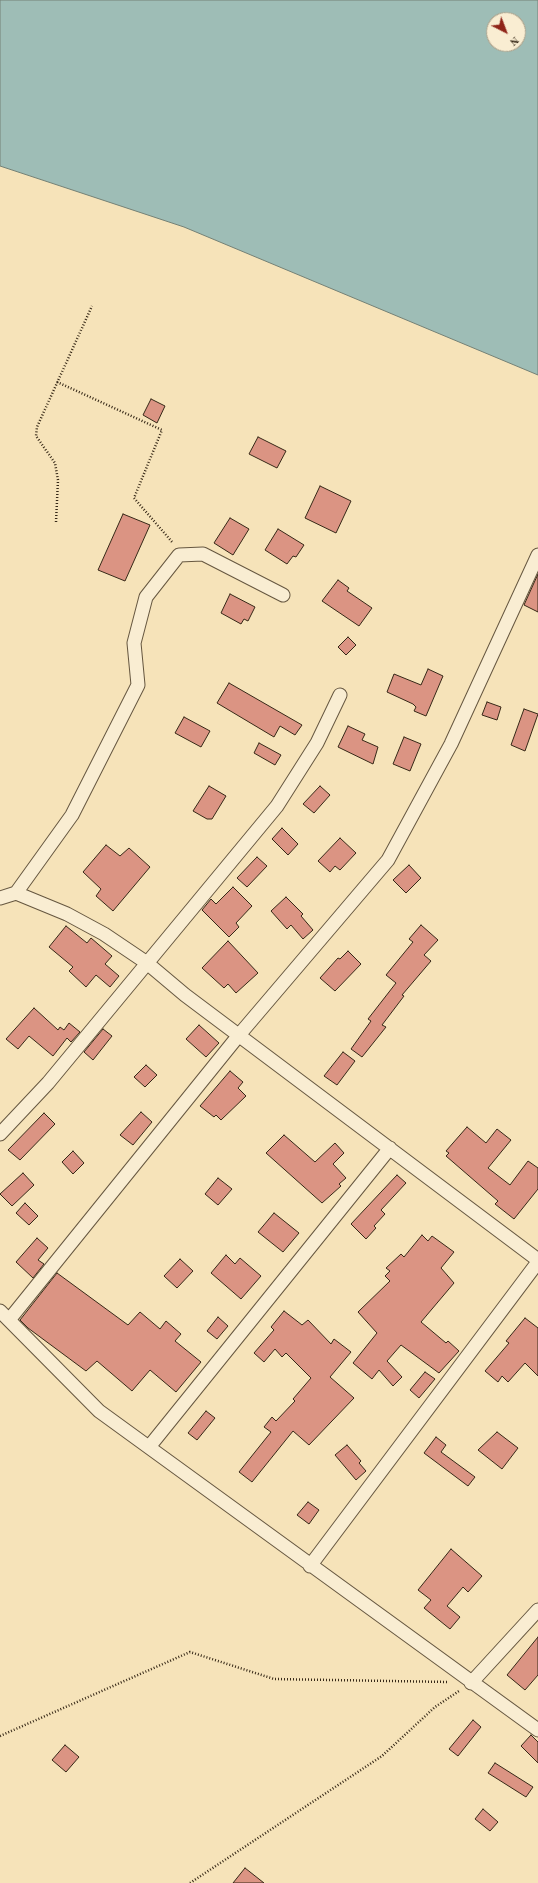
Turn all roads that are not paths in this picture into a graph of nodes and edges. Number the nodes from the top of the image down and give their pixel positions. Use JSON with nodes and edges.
{"nodes":[{"id":1,"x":538,"y":555,"type":"edge"},
{"id":2,"x":283,"y":595,"type":"dead end"},
{"id":3,"x":340,"y":695,"type":"dead end"},
{"id":4,"x":16,"y":893,"type":"junction"},
{"id":5,"x":0,"y":898,"type":"edge"},
{"id":6,"x":147,"y":964,"type":"junction"},
{"id":7,"x":239,"y":1035,"type":"junction"},
{"id":8,"x":0,"y":1134,"type":"edge"},
{"id":9,"x":390,"y":1148,"type":"junction"},
{"id":10,"x":538,"y":1261,"type":"edge"},
{"id":11,"x":5,"y":1316,"type":"edge"},
{"id":12,"x":149,"y":1447,"type":"junction"},
{"id":13,"x":310,"y":1566,"type":"junction"},
{"id":14,"x":538,"y":1610,"type":"edge"},
{"id":15,"x":471,"y":1683,"type":"junction"},
{"id":16,"x":538,"y":1730,"type":"edge"}],
"edges":[{"from":1,"to":7,"type":"street"},
{"from":2,"to":4,"type":"street"},
{"from":3,"to":6,"type":"street"},
{"from":4,"to":5,"type":"street"},
{"from":4,"to":6,"type":"street"},
{"from":6,"to":7,"type":"street"},
{"from":6,"to":8,"type":"street"},
{"from":7,"to":9,"type":"street"},
{"from":7,"to":11,"type":"street"},
{"from":9,"to":10,"type":"street"},
{"from":9,"to":12,"type":"street"},
{"from":10,"to":13,"type":"street"},
{"from":11,"to":12,"type":"street"},
{"from":12,"to":13,"type":"street"},
{"from":13,"to":15,"type":"street"},
{"from":14,"to":15,"type":"street"},
{"from":15,"to":16,"type":"street"}]}
